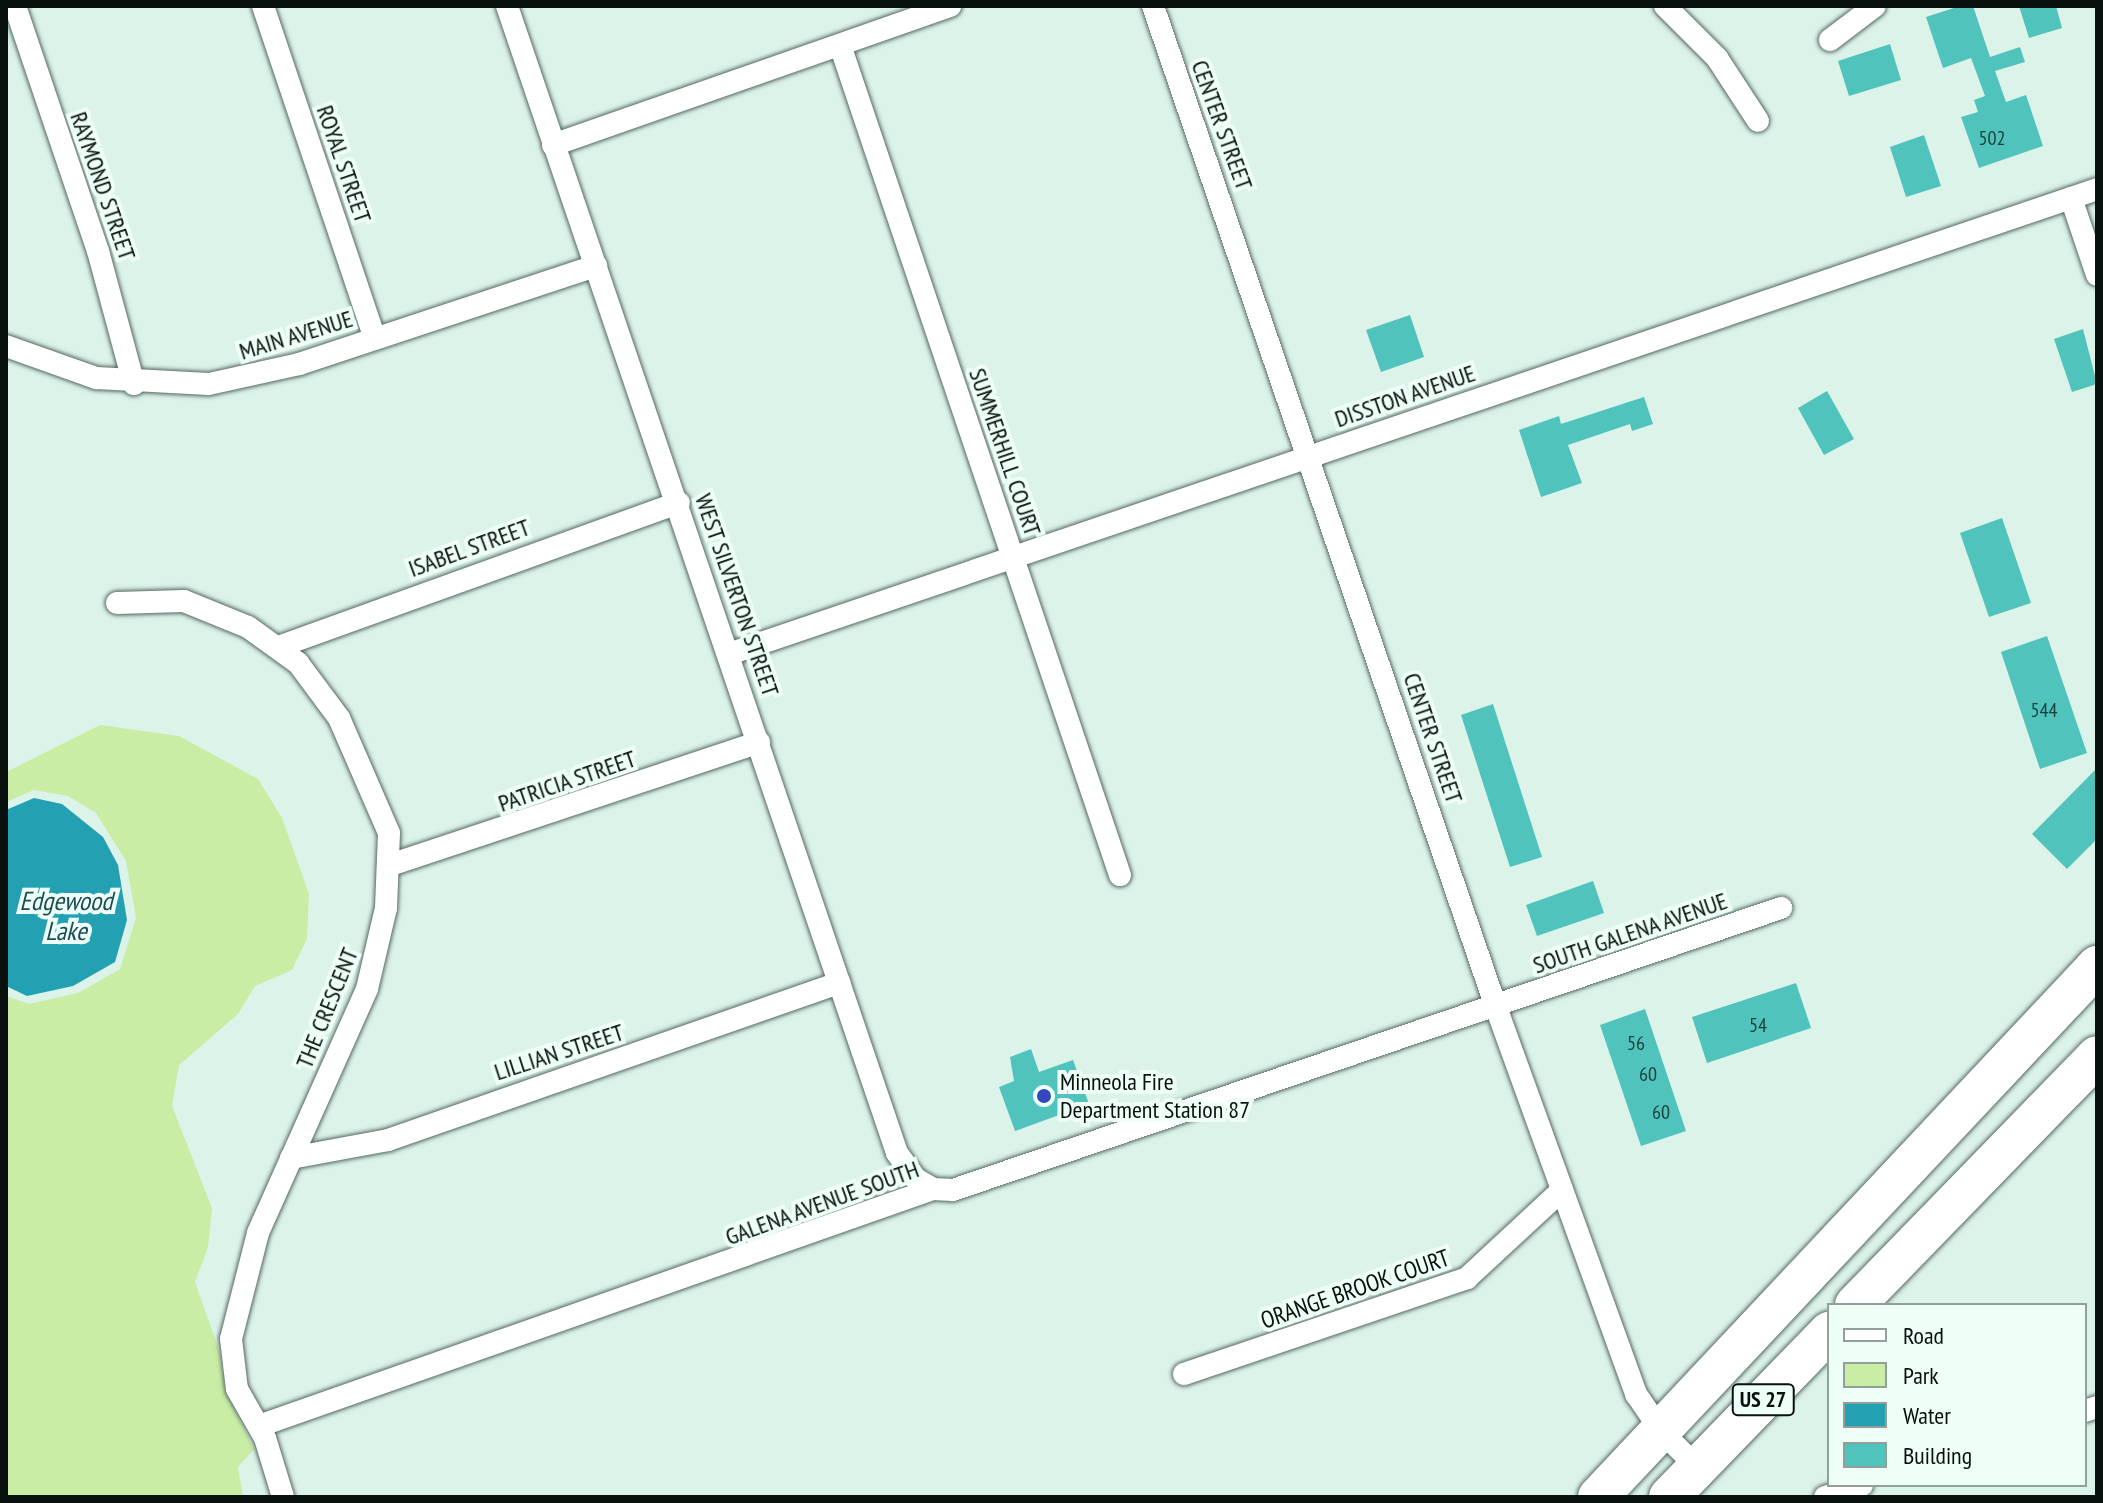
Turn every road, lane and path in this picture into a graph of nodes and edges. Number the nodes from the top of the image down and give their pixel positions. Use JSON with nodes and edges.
{"nodes":[{"id":1,"x":15,"y":6,"type":"edge"},
{"id":2,"x":263,"y":6,"type":"edge"},
{"id":3,"x":507,"y":6,"type":"edge"},
{"id":4,"x":950,"y":6,"type":"edge"},
{"id":5,"x":1153,"y":6,"type":"edge"},
{"id":6,"x":1665,"y":6,"type":"edge"},
{"id":7,"x":1875,"y":6,"type":"edge"},
{"id":8,"x":1830,"y":40,"type":"dead end"},
{"id":9,"x":840,"y":45,"type":"junction"},
{"id":10,"x":1758,"y":121,"type":"dead end"},
{"id":11,"x":553,"y":145,"type":"junction"},
{"id":12,"x":2097,"y":189,"type":"edge"},
{"id":13,"x":2071,"y":198,"type":"junction"},
{"id":14,"x":596,"y":266,"type":"junction"},
{"id":15,"x":2097,"y":275,"type":"edge"},
{"id":16,"x":375,"y":338,"type":"junction"},
{"id":17,"x":6,"y":346,"type":"edge"},
{"id":18,"x":134,"y":384,"type":"junction"},
{"id":19,"x":1310,"y":456,"type":"junction"},
{"id":20,"x":679,"y":503,"type":"junction"},
{"id":21,"x":1014,"y":559,"type":"junction"},
{"id":22,"x":117,"y":603,"type":"dead end"},
{"id":23,"x":278,"y":647,"type":"junction"},
{"id":24,"x":729,"y":654,"type":"junction"},
{"id":25,"x":759,"y":742,"type":"junction"},
{"id":26,"x":390,"y":865,"type":"junction"},
{"id":27,"x":1120,"y":875,"type":"dead end"},
{"id":28,"x":1781,"y":908,"type":"dead end"},
{"id":29,"x":2097,"y":966,"type":"edge"},
{"id":30,"x":840,"y":983,"type":"junction"},
{"id":31,"x":1496,"y":1007,"type":"junction"},
{"id":32,"x":2097,"y":1056,"type":"edge"},
{"id":33,"x":291,"y":1158,"type":"junction"},
{"id":34,"x":933,"y":1189,"type":"junction"},
{"id":35,"x":1562,"y":1190,"type":"junction"},
{"id":36,"x":1857,"y":1303,"type":"edge"},
{"id":37,"x":1827,"y":1334,"type":"edge"},
{"id":38,"x":1184,"y":1374,"type":"dead end"},
{"id":39,"x":259,"y":1426,"type":"junction"},
{"id":40,"x":1662,"y":1432,"type":"junction"},
{"id":41,"x":1698,"y":1468,"type":"junction"},
{"id":42,"x":1856,"y":1487,"type":"edge"},
{"id":43,"x":283,"y":1497,"type":"edge"},
{"id":44,"x":1598,"y":1497,"type":"edge"},
{"id":45,"x":1669,"y":1497,"type":"edge"},
{"id":46,"x":1825,"y":1497,"type":"edge"}],
"edges":[{"from":1,"to":18,"type":"street","name":"RAYMOND STREET"},
{"from":2,"to":16,"type":"street","name":"ROYAL STREET"},
{"from":3,"to":11,"type":"street","name":"WEST SILVERTON STREET"},
{"from":4,"to":9,"type":"street"},
{"from":5,"to":19,"type":"street","name":"CENTER STREET"},
{"from":6,"to":10,"type":"street"},
{"from":7,"to":8,"type":"street"},
{"from":9,"to":11,"type":"street"},
{"from":9,"to":21,"type":"street","name":"SUMMERHILL COURT"},
{"from":11,"to":14,"type":"street","name":"WEST SILVERTON STREET"},
{"from":12,"to":13,"type":"street","name":"DISSTON AVENUE"},
{"from":13,"to":15,"type":"street"},
{"from":13,"to":19,"type":"street","name":"DISSTON AVENUE"},
{"from":14,"to":16,"type":"street","name":"MAIN AVENUE"},
{"from":14,"to":20,"type":"street","name":"WEST SILVERTON STREET"},
{"from":16,"to":18,"type":"street","name":"MAIN AVENUE"},
{"from":17,"to":18,"type":"street","name":"MAIN AVENUE"},
{"from":19,"to":21,"type":"street","name":"DISSTON AVENUE"},
{"from":19,"to":31,"type":"street","name":"CENTER STREET"},
{"from":20,"to":23,"type":"street","name":"ISABEL STREET"},
{"from":20,"to":24,"type":"street","name":"WEST SILVERTON STREET"},
{"from":21,"to":24,"type":"street","name":"DISSTON AVENUE"},
{"from":21,"to":27,"type":"street","name":"SUMMERHILL COURT"},
{"from":22,"to":23,"type":"street","name":"THE CRESCENT"},
{"from":23,"to":26,"type":"street","name":"THE CRESCENT"},
{"from":24,"to":25,"type":"street","name":"WEST SILVERTON STREET"},
{"from":25,"to":26,"type":"street","name":"PATRICIA STREET"},
{"from":25,"to":30,"type":"street","name":"WEST SILVERTON STREET"},
{"from":26,"to":33,"type":"street","name":"THE CRESCENT"},
{"from":28,"to":31,"type":"street","name":"SOUTH GALENA AVENUE"},
{"from":29,"to":40,"type":"highway","number":"US 27"},
{"from":30,"to":33,"type":"street","name":"LILLIAN STREET"},
{"from":30,"to":34,"type":"street","name":"WEST SILVERTON STREET"},
{"from":31,"to":34,"type":"street","name":"GALENA AVENUE SOUTH"},
{"from":31,"to":35,"type":"street","name":"CENTER STREET"},
{"from":32,"to":36,"type":"highway"},
{"from":33,"to":39,"type":"street","name":"THE CRESCENT"},
{"from":34,"to":39,"type":"street","name":"GALENA AVENUE SOUTH"},
{"from":35,"to":38,"type":"street","name":"ORANGE BROOK COURT"},
{"from":35,"to":40,"type":"street","name":"CENTER STREET"},
{"from":37,"to":41,"type":"highway","number":"US 27"},
{"from":39,"to":43,"type":"street","name":"THE CRESCENT"},
{"from":40,"to":41,"type":"street","name":"CENTER STREET"},
{"from":40,"to":44,"type":"highway","number":"US 27"},
{"from":41,"to":45,"type":"highway","number":"US 27"},
{"from":42,"to":46,"type":"street"}]}
